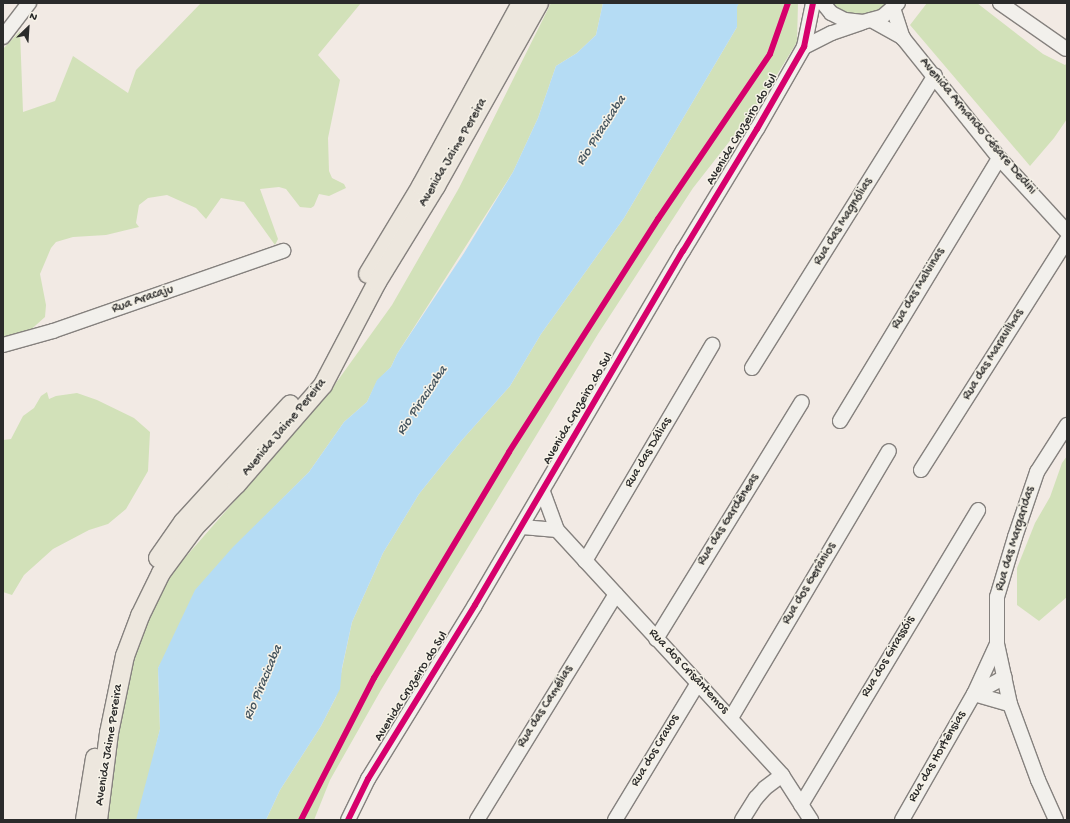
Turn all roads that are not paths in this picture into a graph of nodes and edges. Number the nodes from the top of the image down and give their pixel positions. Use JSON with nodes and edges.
{"nodes":[{"id":1,"x":29,"y":3,"type":"edge"},
{"id":2,"x":521,"y":3,"type":"edge"},
{"id":3,"x":539,"y":3,"type":"edge"},
{"id":4,"x":813,"y":3,"type":"edge"},
{"id":5,"x":823,"y":3,"type":"edge"},
{"id":6,"x":1000,"y":3,"type":"edge"},
{"id":7,"x":896,"y":6,"type":"edge"},
{"id":8,"x":867,"y":21,"type":"junction"},
{"id":9,"x":3,"y":36,"type":"edge"},
{"id":10,"x":903,"y":38,"type":"junction"},
{"id":11,"x":804,"y":47,"type":"junction"},
{"id":12,"x":1066,"y":49,"type":"edge"},
{"id":13,"x":935,"y":75,"type":"junction"},
{"id":14,"x":999,"y":158,"type":"junction"},
{"id":15,"x":1067,"y":232,"type":"edge"},
{"id":16,"x":1067,"y":240,"type":"edge"},
{"id":17,"x":283,"y":251,"type":"dead end"},
{"id":18,"x":3,"y":345,"type":"edge"},
{"id":19,"x":712,"y":345,"type":"dead end"},
{"id":20,"x":752,"y":368,"type":"dead end"},
{"id":21,"x":802,"y":402,"type":"dead end"},
{"id":22,"x":840,"y":421,"type":"dead end"},
{"id":23,"x":1067,"y":425,"type":"edge"},
{"id":24,"x":889,"y":451,"type":"dead end"},
{"id":25,"x":921,"y":470,"type":"dead end"},
{"id":26,"x":543,"y":492,"type":"junction"},
{"id":27,"x":978,"y":510,"type":"dead end"},
{"id":28,"x":522,"y":527,"type":"junction"},
{"id":29,"x":557,"y":530,"type":"junction"},
{"id":30,"x":585,"y":560,"type":"junction"},
{"id":31,"x":616,"y":594,"type":"junction"},
{"id":32,"x":656,"y":639,"type":"junction"},
{"id":33,"x":997,"y":644,"type":"junction"},
{"id":34,"x":1006,"y":677,"type":"junction"},
{"id":35,"x":698,"y":683,"type":"junction"},
{"id":36,"x":974,"y":694,"type":"junction"},
{"id":37,"x":1010,"y":704,"type":"junction"},
{"id":38,"x":731,"y":718,"type":"junction"},
{"id":39,"x":782,"y":775,"type":"junction"},
{"id":40,"x":801,"y":805,"type":"junction"},
{"id":41,"x":85,"y":820,"type":"edge"},
{"id":42,"x":98,"y":820,"type":"edge"},
{"id":43,"x":348,"y":820,"type":"edge"},
{"id":44,"x":477,"y":820,"type":"edge"},
{"id":45,"x":614,"y":820,"type":"edge"},
{"id":46,"x":742,"y":820,"type":"edge"},
{"id":47,"x":811,"y":820,"type":"edge"},
{"id":48,"x":902,"y":820,"type":"edge"},
{"id":49,"x":1056,"y":820,"type":"edge"}],
"edges":[{"from":1,"to":9,"type":"street"},
{"from":2,"to":41,"type":"main road","name":"Avenida Jaime Pereira"},
{"from":3,"to":42,"type":"main road","name":"Avenida Jaime Pereira"},
{"from":4,"to":11,"type":"street","name":"Avenida Cruzeiro do Sul"},
{"from":5,"to":8,"type":"street"},
{"from":6,"to":12,"type":"street"},
{"from":7,"to":8,"type":"street"},
{"from":7,"to":10,"type":"street","name":"Avenida Armando Césare Dedini"},
{"from":8,"to":10,"type":"street","name":"Avenida Armando Césare Dedini"},
{"from":8,"to":11,"type":"street"},
{"from":10,"to":13,"type":"street","name":"Avenida Armando Césare Dedini"},
{"from":11,"to":26,"type":"street","name":"Avenida Cruzeiro do Sul"},
{"from":13,"to":14,"type":"street","name":"Avenida Armando Césare Dedini"},
{"from":13,"to":20,"type":"street","name":"Rua das Magnólias"},
{"from":14,"to":15,"type":"street","name":"Avenida Armando Césare Dedini"},
{"from":14,"to":22,"type":"street","name":"Rua das Malvinas"},
{"from":16,"to":25,"type":"street","name":"Rua das Maravilhas"},
{"from":17,"to":18,"type":"street","name":"Rua Aracaju"},
{"from":19,"to":30,"type":"street","name":"Rua das Dálias"},
{"from":21,"to":32,"type":"street","name":"Rua das Gardêneas"},
{"from":23,"to":33,"type":"street","name":"Rua das Margaridas"},
{"from":24,"to":38,"type":"street","name":"Rua dos Gerânios"},
{"from":26,"to":28,"type":"street","name":"Avenida Cruzeiro do Sul"},
{"from":26,"to":29,"type":"street","name":"Rua dos Crisântemos"},
{"from":27,"to":40,"type":"street","name":"Rua dos Girassóis"},
{"from":28,"to":29,"type":"street"},
{"from":28,"to":43,"type":"street","name":"Avenida Cruzeiro do Sul"},
{"from":29,"to":30,"type":"street","name":"Rua dos Crisântemos"},
{"from":30,"to":31,"type":"street","name":"Rua dos Crisântemos"},
{"from":31,"to":32,"type":"street","name":"Rua dos Crisântemos"},
{"from":31,"to":44,"type":"street","name":"Rua das Camélias"},
{"from":32,"to":35,"type":"street","name":"Rua dos Crisântemos"},
{"from":33,"to":34,"type":"street","name":"Rua das Margaridas"},
{"from":33,"to":36,"type":"street","name":"Rua das Hortênsias"},
{"from":34,"to":36,"type":"street"},
{"from":34,"to":37,"type":"street","name":"Rua das Margaridas"},
{"from":35,"to":38,"type":"street","name":"Rua dos Crisântemos"},
{"from":35,"to":45,"type":"street","name":"Rua dos Cravos"},
{"from":36,"to":37,"type":"street"},
{"from":36,"to":48,"type":"street","name":"Rua das Hortênsias"},
{"from":37,"to":49,"type":"street","name":"Rua das Margaridas"},
{"from":38,"to":39,"type":"street","name":"Rua dos Crisântemos"},
{"from":39,"to":40,"type":"street","name":"Rua dos Crisântemos"},
{"from":39,"to":46,"type":"street"},
{"from":40,"to":47,"type":"street","name":"Rua dos Crisântemos"}]}
